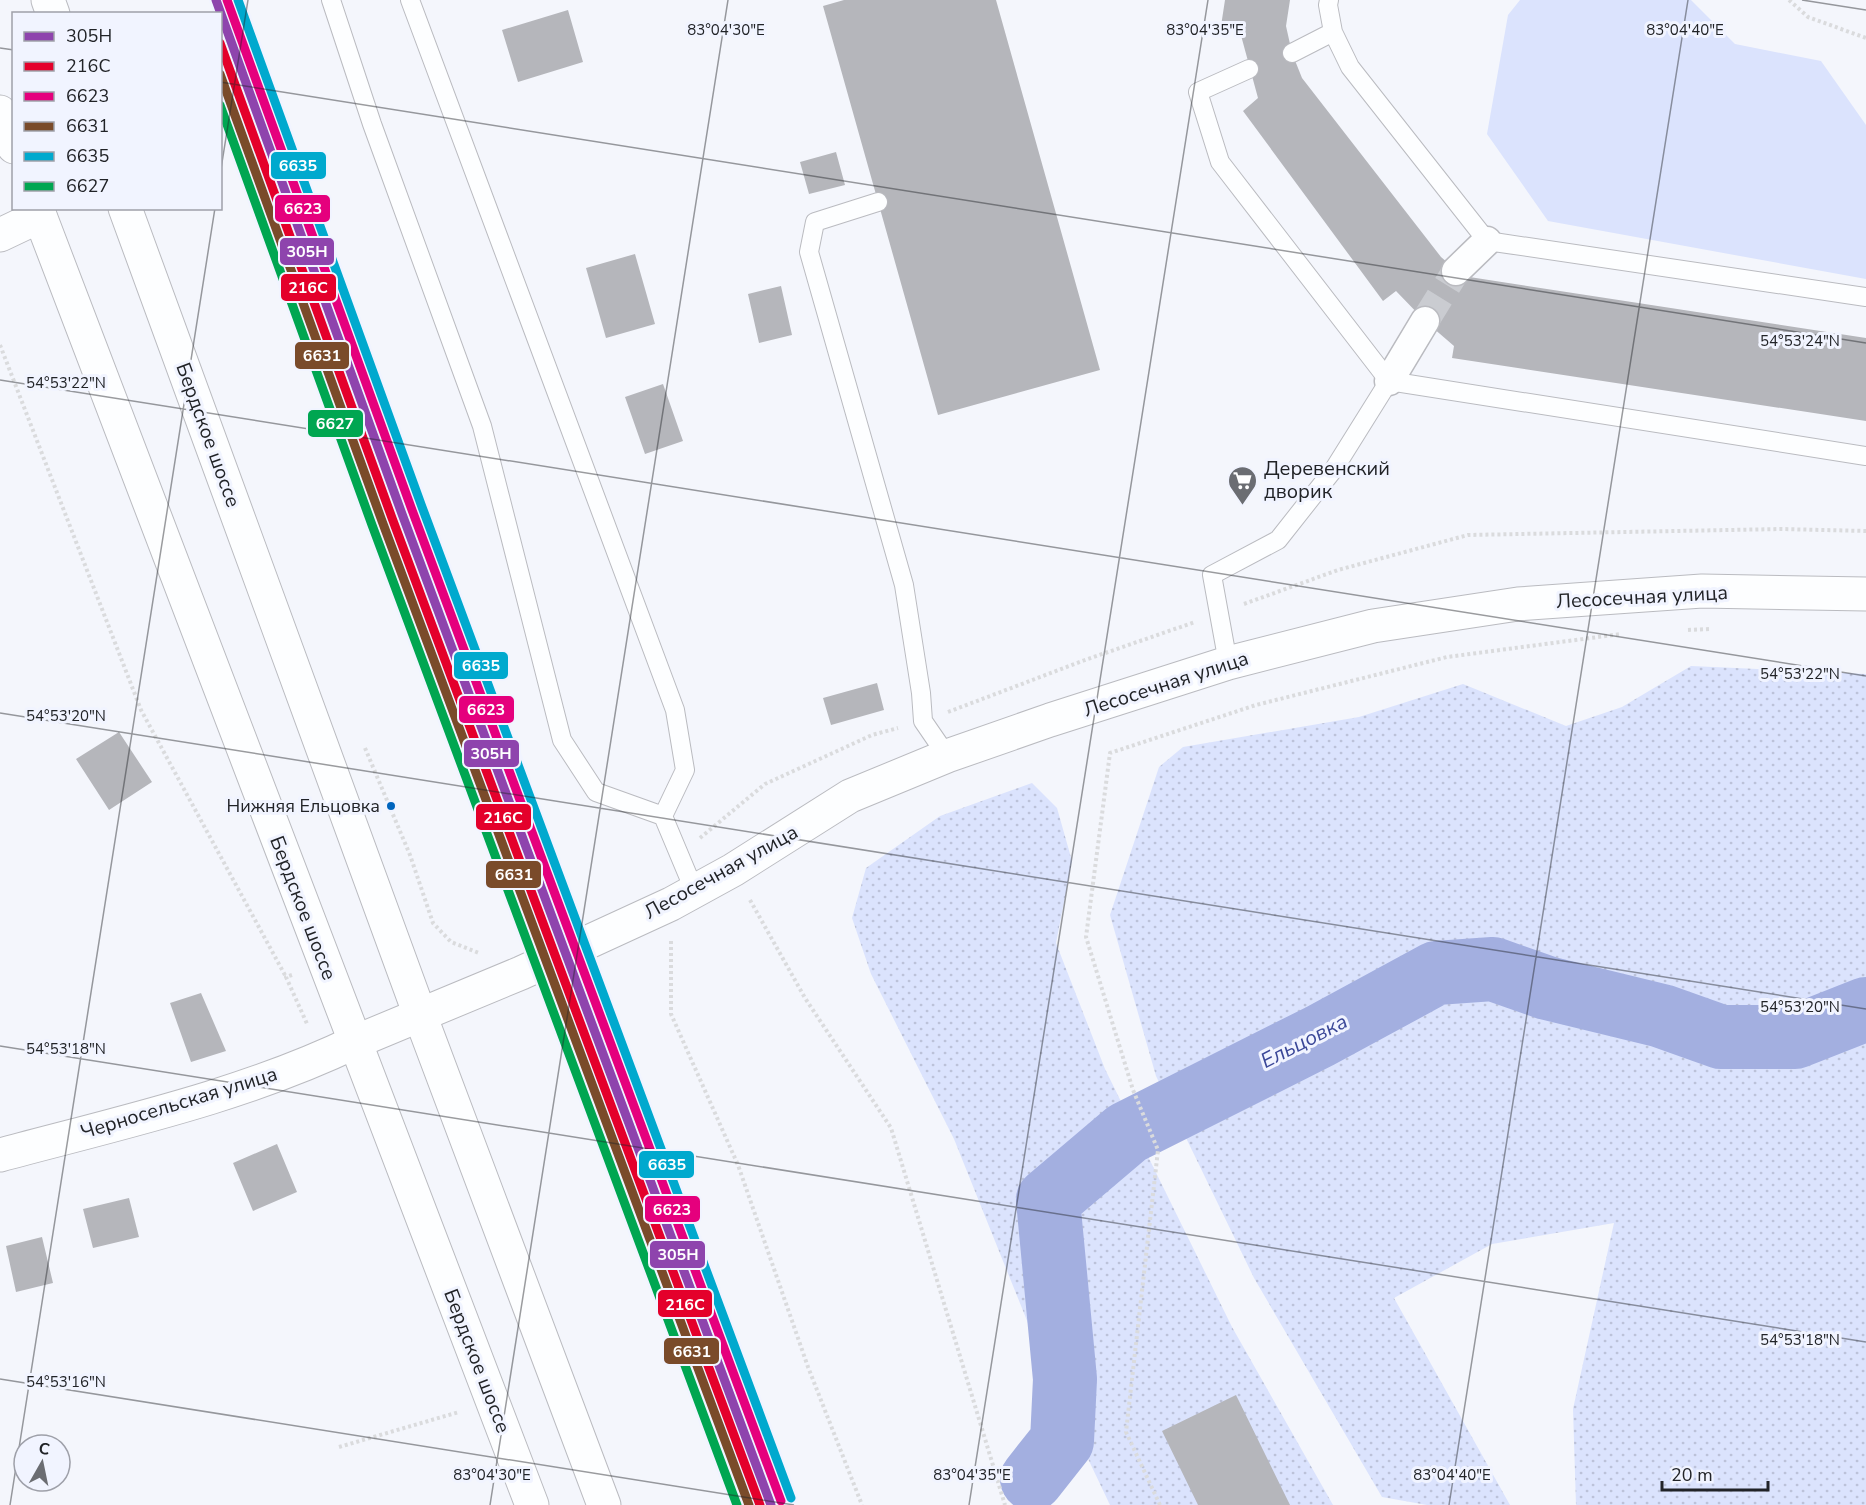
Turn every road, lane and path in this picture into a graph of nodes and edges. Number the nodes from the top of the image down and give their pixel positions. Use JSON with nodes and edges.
{"nodes":[{"id":1,"x":331,"y":0,"type":"edge"},
{"id":2,"x":410,"y":0,"type":"edge"},
{"id":3,"x":1329,"y":0,"type":"edge"},
{"id":4,"x":1789,"y":0,"type":"edge"},
{"id":5,"x":1333,"y":32,"type":"junction"},
{"id":6,"x":1866,"y":38,"type":"edge"},
{"id":7,"x":1292,"y":52,"type":"dead end"},
{"id":8,"x":1249,"y":69,"type":"dead end"},
{"id":9,"x":0,"y":112,"type":"edge"},
{"id":10,"x":12,"y":142,"type":"edge"},
{"id":11,"x":878,"y":202,"type":"dead end"},
{"id":12,"x":126,"y":210,"type":"edge"},
{"id":13,"x":38,"y":212,"type":"edge"},
{"id":14,"x":0,"y":235,"type":"edge"},
{"id":15,"x":1488,"y":241,"type":"junction"},
{"id":16,"x":1456,"y":271,"type":"tunnel mouth"},
{"id":17,"x":1866,"y":297,"type":"edge"},
{"id":18,"x":1425,"y":321,"type":"tunnel mouth"},
{"id":19,"x":0,"y":345,"type":"edge"},
{"id":20,"x":1389,"y":381,"type":"junction"},
{"id":21,"x":1866,"y":456,"type":"edge"},
{"id":22,"x":1866,"y":594,"type":"edge"},
{"id":23,"x":1711,"y":629,"type":"dead end"},
{"id":24,"x":1677,"y":630,"type":"dead end"},
{"id":25,"x":1632,"y":633,"type":"dead end"},
{"id":26,"x":1228,"y":663,"type":"junction"},
{"id":27,"x":947,"y":756,"type":"junction"},
{"id":28,"x":663,"y":816,"type":"junction"},
{"id":29,"x":733,"y":870,"type":"junction"},
{"id":30,"x":680,"y":891,"type":"junction"},
{"id":31,"x":286,"y":977,"type":"dead end"},
{"id":32,"x":420,"y":1015,"type":"junction"},
{"id":33,"x":355,"y":1042,"type":"junction"},
{"id":34,"x":0,"y":1155,"type":"edge"},
{"id":35,"x":463,"y":1411,"type":"dead end"},
{"id":36,"x":339,"y":1447,"type":"dead end"},
{"id":37,"x":532,"y":1505,"type":"edge"},
{"id":38,"x":604,"y":1505,"type":"edge"},
{"id":39,"x":862,"y":1505,"type":"edge"},
{"id":40,"x":1005,"y":1505,"type":"edge"},
{"id":41,"x":1160,"y":1505,"type":"edge"}],
"edges":[{"from":1,"to":28,"type":"lane"},
{"from":2,"to":28,"type":"lane"},
{"from":3,"to":5,"type":"lane"},
{"from":4,"to":6,"type":"path"},
{"from":5,"to":7,"type":"lane"},
{"from":5,"to":15,"type":"lane"},
{"from":8,"to":20,"type":"lane"},
{"from":9,"to":10,"type":"main road"},
{"from":11,"to":27,"type":"lane"},
{"from":12,"to":32,"type":"main road","name":"Бердское шоссе"},
{"from":13,"to":14,"type":"main road"},
{"from":13,"to":33,"type":"main road","name":"Бердское шоссе"},
{"from":15,"to":16,"type":"street"},
{"from":15,"to":17,"type":"lane"},
{"from":18,"to":20,"type":"street"},
{"from":19,"to":31,"type":"path"},
{"from":20,"to":21,"type":"lane"},
{"from":20,"to":26,"type":"lane"},
{"from":22,"to":26,"type":"main road","name":"Лесосечная улица"},
{"from":23,"to":24,"type":"path"},
{"from":25,"to":41,"type":"path"},
{"from":26,"to":27,"type":"main road","name":"Лесосечная улица"},
{"from":27,"to":29,"type":"main road","name":"Лесосечная улица"},
{"from":28,"to":30,"type":"lane"},
{"from":29,"to":30,"type":"main road","name":"Лесосечная улица"},
{"from":29,"to":40,"type":"path"},
{"from":30,"to":32,"type":"main road","name":"Лесосечная улица"},
{"from":30,"to":39,"type":"path"},
{"from":32,"to":33,"type":"main road"},
{"from":32,"to":38,"type":"main road","name":"Бердское шоссе"},
{"from":33,"to":34,"type":"main road","name":"Черносельская улица"},
{"from":33,"to":37,"type":"main road","name":"Бердское шоссе"},
{"from":35,"to":36,"type":"path"}]}
